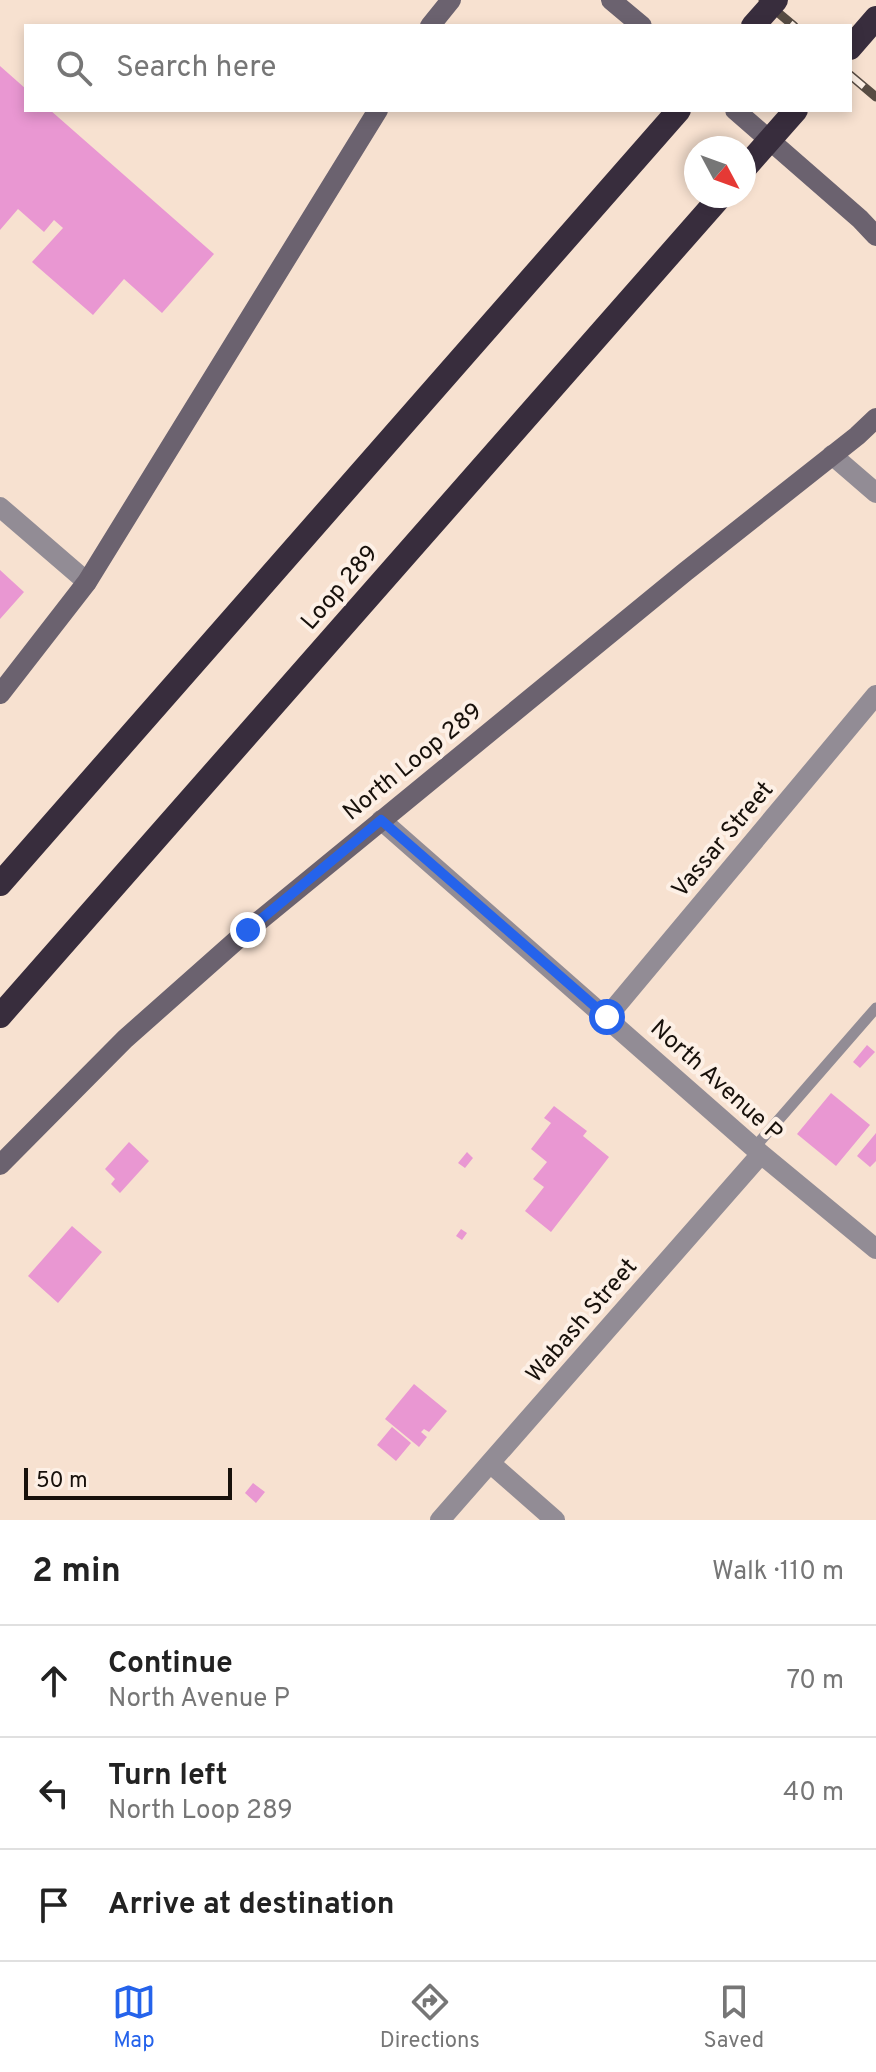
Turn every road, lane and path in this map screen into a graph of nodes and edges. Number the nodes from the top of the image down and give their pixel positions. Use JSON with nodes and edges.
{"nodes":[{"id":1,"x":451,"y":0,"type":"edge"},
{"id":2,"x":611,"y":0,"type":"edge"},
{"id":3,"x":776,"y":0,"type":"edge"},
{"id":4,"x":876,"y":18,"type":"edge"},
{"id":5,"x":432,"y":24,"type":"edge"},
{"id":6,"x":640,"y":24,"type":"edge"},
{"id":7,"x":755,"y":24,"type":"edge"},
{"id":8,"x":852,"y":46,"type":"edge"},
{"id":9,"x":377,"y":112,"type":"edge"},
{"id":10,"x":677,"y":112,"type":"edge"},
{"id":11,"x":737,"y":112,"type":"edge"},
{"id":12,"x":794,"y":112,"type":"edge"},
{"id":13,"x":756,"y":155,"type":"edge"},
{"id":14,"x":710,"y":208,"type":"edge"},
{"id":15,"x":876,"y":236,"type":"edge"},
{"id":16,"x":876,"y":418,"type":"edge"},
{"id":17,"x":832,"y":455,"type":"junction"},
{"id":18,"x":876,"y":493,"type":"edge"},
{"id":19,"x":0,"y":507,"type":"edge"},
{"id":20,"x":87,"y":582,"type":"junction"},
{"id":21,"x":0,"y":694,"type":"edge"},
{"id":22,"x":876,"y":695,"type":"edge"},
{"id":23,"x":381,"y":820,"type":"junction"},
{"id":24,"x":6,"y":875,"type":"edge"},
{"id":25,"x":57,"y":951,"type":"junction"},
{"id":26,"x":876,"y":1008,"type":"edge"},
{"id":27,"x":0,"y":1016,"type":"edge"},
{"id":28,"x":607,"y":1017,"type":"junction"},
{"id":29,"x":0,"y":1036,"type":"edge"},
{"id":30,"x":758,"y":1151,"type":"junction"},
{"id":31,"x":0,"y":1165,"type":"edge"},
{"id":32,"x":876,"y":1249,"type":"edge"},
{"id":33,"x":490,"y":1463,"type":"junction"},
{"id":34,"x":440,"y":1520,"type":"edge"},
{"id":35,"x":555,"y":1520,"type":"edge"}],
"edges":[{"from":1,"to":5,"type":"main road"},
{"from":2,"to":6,"type":"main road"},
{"from":3,"to":7,"type":"highway","bridge":true},
{"from":4,"to":8,"type":"highway"},
{"from":9,"to":20,"type":"main road"},
{"from":10,"to":24,"type":"highway"},
{"from":11,"to":15,"type":"main road"},
{"from":12,"to":13,"type":"highway","bridge":true},
{"from":14,"to":25,"type":"highway","name":"Loop 289"},
{"from":16,"to":17,"type":"main road","name":"North Loop 289"},
{"from":17,"to":18,"type":"street"},
{"from":17,"to":23,"type":"main road","name":"North Loop 289"},
{"from":19,"to":20,"type":"street"},
{"from":20,"to":21,"type":"main road"},
{"from":22,"to":28,"type":"street","name":"Vassar Street"},
{"from":23,"to":28,"type":"street","name":"North Avenue P"},
{"from":23,"to":31,"type":"main road","name":"North Loop 289"},
{"from":25,"to":27,"type":"highway","name":"Loop 289"},
{"from":25,"to":29,"type":"highway"},
{"from":26,"to":30,"type":"lane"},
{"from":28,"to":30,"type":"street","name":"North Avenue P"},
{"from":30,"to":32,"type":"street","name":"North Avenue P"},
{"from":30,"to":33,"type":"street","name":"Wabash Street"},
{"from":33,"to":34,"type":"street","name":"Wabash Street"},
{"from":33,"to":35,"type":"street"}]}
